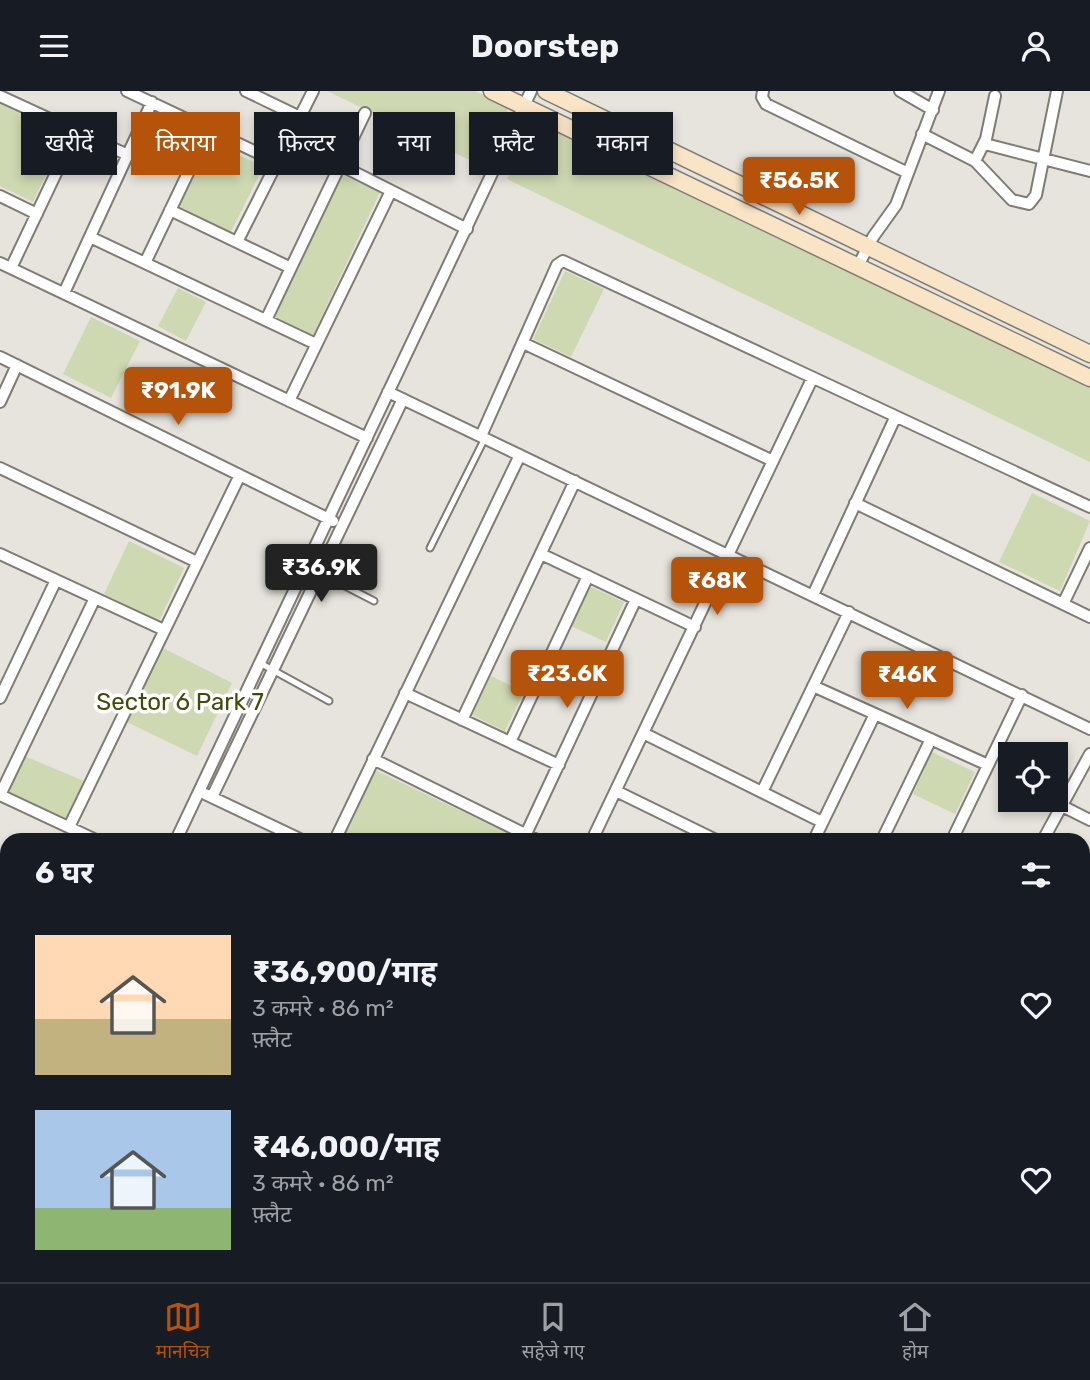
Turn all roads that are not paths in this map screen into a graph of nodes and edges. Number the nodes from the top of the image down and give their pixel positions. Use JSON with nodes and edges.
{"nodes":[{"id":1,"x":127,"y":91,"type":"edge"},
{"id":2,"x":246,"y":91,"type":"edge"},
{"id":3,"x":313,"y":91,"type":"edge"},
{"id":4,"x":492,"y":91,"type":"edge"},
{"id":5,"x":531,"y":91,"type":"edge"},
{"id":6,"x":546,"y":91,"type":"edge"},
{"id":7,"x":763,"y":91,"type":"edge"},
{"id":8,"x":900,"y":91,"type":"edge"},
{"id":9,"x":939,"y":91,"type":"edge"},
{"id":10,"x":1057,"y":91,"type":"edge"},
{"id":11,"x":0,"y":96,"type":"edge"},
{"id":12,"x":995,"y":96,"type":"dead end"},
{"id":13,"x":152,"y":103,"type":"junction"},
{"id":14,"x":524,"y":107,"type":"junction"},
{"id":15,"x":933,"y":110,"type":"junction"},
{"id":16,"x":35,"y":112,"type":"edge"},
{"id":17,"x":172,"y":112,"type":"edge"},
{"id":18,"x":290,"y":112,"type":"edge"},
{"id":19,"x":302,"y":112,"type":"edge"},
{"id":20,"x":365,"y":113,"type":"dead end"},
{"id":21,"x":359,"y":127,"type":"edge"},
{"id":22,"x":922,"y":134,"type":"junction"},
{"id":23,"x":985,"y":144,"type":"junction"},
{"id":24,"x":117,"y":150,"type":"edge"},
{"id":25,"x":128,"y":155,"type":"junction"},
{"id":26,"x":1041,"y":159,"type":"junction"},
{"id":27,"x":975,"y":162,"type":"junction"},
{"id":28,"x":1090,"y":171,"type":"edge"},
{"id":29,"x":906,"y":172,"type":"junction"},
{"id":30,"x":55,"y":175,"type":"edge"},
{"id":31,"x":187,"y":175,"type":"edge"},
{"id":32,"x":270,"y":175,"type":"edge"},
{"id":33,"x":338,"y":175,"type":"edge"},
{"id":34,"x":359,"y":175,"type":"edge"},
{"id":35,"x":391,"y":191,"type":"junction"},
{"id":36,"x":0,"y":196,"type":"edge"},
{"id":37,"x":170,"y":210,"type":"junction"},
{"id":38,"x":37,"y":214,"type":"junction"},
{"id":39,"x":467,"y":229,"type":"junction"},
{"id":40,"x":90,"y":237,"type":"junction"},
{"id":41,"x":237,"y":241,"type":"junction"},
{"id":42,"x":867,"y":247,"type":"junction"},
{"id":43,"x":145,"y":263,"type":"junction"},
{"id":44,"x":5,"y":265,"type":"edge"},
{"id":45,"x":858,"y":266,"type":"junction"},
{"id":46,"x":291,"y":268,"type":"junction"},
{"id":47,"x":64,"y":293,"type":"junction"},
{"id":48,"x":266,"y":320,"type":"junction"},
{"id":49,"x":523,"y":343,"type":"junction"},
{"id":50,"x":316,"y":344,"type":"junction"},
{"id":51,"x":1090,"y":354,"type":"edge"},
{"id":52,"x":0,"y":357,"type":"edge"},
{"id":53,"x":17,"y":365,"type":"junction"},
{"id":54,"x":1090,"y":378,"type":"edge"},
{"id":55,"x":812,"y":379,"type":"junction"},
{"id":56,"x":388,"y":392,"type":"junction"},
{"id":57,"x":403,"y":399,"type":"junction"},
{"id":58,"x":289,"y":401,"type":"junction"},
{"id":59,"x":0,"y":402,"type":"edge"},
{"id":60,"x":895,"y":418,"type":"junction"},
{"id":61,"x":483,"y":437,"type":"junction"},
{"id":62,"x":367,"y":438,"type":"junction"},
{"id":63,"x":520,"y":455,"type":"junction"},
{"id":64,"x":773,"y":461,"type":"junction"},
{"id":65,"x":0,"y":468,"type":"edge"},
{"id":66,"x":240,"y":475,"type":"junction"},
{"id":67,"x":575,"y":481,"type":"junction"},
{"id":68,"x":855,"y":503,"type":"junction"},
{"id":69,"x":1090,"y":507,"type":"edge"},
{"id":70,"x":328,"y":518,"type":"junction"},
{"id":71,"x":342,"y":525,"type":"junction"},
{"id":72,"x":430,"y":548,"type":"dead end"},
{"id":73,"x":1090,"y":548,"type":"edge"},
{"id":74,"x":0,"y":554,"type":"edge"},
{"id":75,"x":541,"y":554,"type":"junction"},
{"id":76,"x":728,"y":556,"type":"junction"},
{"id":77,"x":197,"y":562,"type":"junction"},
{"id":78,"x":318,"y":572,"type":"junction"},
{"id":79,"x":588,"y":576,"type":"junction"},
{"id":80,"x":56,"y":580,"type":"junction"},
{"id":81,"x":813,"y":595,"type":"junction"},
{"id":82,"x":95,"y":598,"type":"junction"},
{"id":83,"x":636,"y":599,"type":"junction"},
{"id":84,"x":374,"y":601,"type":"dead end"},
{"id":85,"x":1063,"y":604,"type":"junction"},
{"id":86,"x":849,"y":612,"type":"junction"},
{"id":87,"x":1090,"y":617,"type":"edge"},
{"id":88,"x":695,"y":627,"type":"junction"},
{"id":89,"x":164,"y":630,"type":"junction"},
{"id":90,"x":260,"y":663,"type":"junction"},
{"id":91,"x":273,"y":670,"type":"junction"},
{"id":92,"x":813,"y":686,"type":"junction"},
{"id":93,"x":405,"y":694,"type":"junction"},
{"id":94,"x":1022,"y":695,"type":"junction"},
{"id":95,"x":0,"y":698,"type":"edge"},
{"id":96,"x":329,"y":701,"type":"dead end"},
{"id":97,"x":874,"y":714,"type":"junction"},
{"id":98,"x":462,"y":720,"type":"junction"},
{"id":99,"x":1090,"y":729,"type":"edge"},
{"id":100,"x":643,"y":733,"type":"junction"},
{"id":101,"x":931,"y":739,"type":"junction"},
{"id":102,"x":510,"y":742,"type":"junction"},
{"id":103,"x":1090,"y":754,"type":"edge"},
{"id":104,"x":373,"y":759,"type":"junction"},
{"id":105,"x":559,"y":765,"type":"junction"},
{"id":106,"x":988,"y":765,"type":"junction"},
{"id":107,"x":200,"y":791,"type":"junction"},
{"id":108,"x":616,"y":791,"type":"junction"},
{"id":109,"x":1068,"y":791,"type":"edge"},
{"id":110,"x":762,"y":792,"type":"junction"},
{"id":111,"x":0,"y":795,"type":"edge"},
{"id":112,"x":212,"y":797,"type":"junction"},
{"id":113,"x":1068,"y":809,"type":"edge"},
{"id":114,"x":1057,"y":812,"type":"edge"},
{"id":115,"x":1090,"y":820,"type":"edge"},
{"id":116,"x":822,"y":822,"type":"junction"},
{"id":117,"x":69,"y":827,"type":"junction"},
{"id":118,"x":81,"y":833,"type":"edge"},
{"id":119,"x":179,"y":833,"type":"edge"},
{"id":120,"x":287,"y":833,"type":"edge"},
{"id":121,"x":338,"y":833,"type":"edge"},
{"id":122,"x":524,"y":833,"type":"edge"},
{"id":123,"x":526,"y":833,"type":"edge"},
{"id":124,"x":595,"y":833,"type":"edge"},
{"id":125,"x":689,"y":833,"type":"edge"},
{"id":126,"x":817,"y":833,"type":"edge"},
{"id":127,"x":885,"y":833,"type":"edge"},
{"id":128,"x":956,"y":833,"type":"edge"},
{"id":129,"x":1046,"y":833,"type":"edge"}],
"edges":[{"from":1,"to":13,"type":"street"},
{"from":2,"to":18,"type":"street"},
{"from":3,"to":19,"type":"street"},
{"from":4,"to":14,"type":"street"},
{"from":5,"to":14,"type":"street"},
{"from":6,"to":42,"type":"street"},
{"from":7,"to":29,"type":"street"},
{"from":8,"to":15,"type":"street"},
{"from":9,"to":15,"type":"street"},
{"from":10,"to":26,"type":"street"},
{"from":11,"to":16,"type":"street"},
{"from":12,"to":23,"type":"street"},
{"from":13,"to":17,"type":"street"},
{"from":13,"to":25,"type":"street"},
{"from":14,"to":39,"type":"street"},
{"from":14,"to":45,"type":"street"},
{"from":15,"to":22,"type":"street"},
{"from":20,"to":21,"type":"street"},
{"from":22,"to":27,"type":"street"},
{"from":22,"to":29,"type":"street"},
{"from":23,"to":26,"type":"street"},
{"from":23,"to":27,"type":"street"},
{"from":24,"to":25,"type":"street"},
{"from":25,"to":40,"type":"street"},
{"from":26,"to":27,"type":"street"},
{"from":26,"to":28,"type":"street"},
{"from":29,"to":42,"type":"street"},
{"from":30,"to":38,"type":"street"},
{"from":31,"to":37,"type":"street"},
{"from":32,"to":41,"type":"street"},
{"from":33,"to":46,"type":"street"},
{"from":34,"to":35,"type":"street"},
{"from":35,"to":39,"type":"street"},
{"from":35,"to":50,"type":"street"},
{"from":36,"to":38,"type":"street"},
{"from":37,"to":41,"type":"street"},
{"from":37,"to":43,"type":"street"},
{"from":38,"to":44,"type":"street"},
{"from":39,"to":56,"type":"street"},
{"from":40,"to":43,"type":"street"},
{"from":40,"to":47,"type":"street"},
{"from":41,"to":46,"type":"street"},
{"from":42,"to":45,"type":"street"},
{"from":42,"to":51,"type":"street"},
{"from":43,"to":48,"type":"street"},
{"from":44,"to":47,"type":"street"},
{"from":45,"to":54,"type":"street"},
{"from":46,"to":48,"type":"street"},
{"from":47,"to":58,"type":"street"},
{"from":48,"to":50,"type":"street"},
{"from":49,"to":55,"type":"street"},
{"from":49,"to":61,"type":"street"},
{"from":49,"to":64,"type":"street"},
{"from":50,"to":58,"type":"street"},
{"from":52,"to":53,"type":"street"},
{"from":53,"to":59,"type":"street"},
{"from":53,"to":66,"type":"street"},
{"from":55,"to":60,"type":"street"},
{"from":55,"to":64,"type":"street"},
{"from":56,"to":57,"type":"street"},
{"from":56,"to":62,"type":"street"},
{"from":57,"to":61,"type":"street"},
{"from":57,"to":71,"type":"street"},
{"from":58,"to":62,"type":"street"},
{"from":60,"to":68,"type":"street"},
{"from":60,"to":69,"type":"street"},
{"from":61,"to":63,"type":"street"},
{"from":61,"to":72,"type":"lane"},
{"from":62,"to":70,"type":"street"},
{"from":63,"to":67,"type":"street"},
{"from":63,"to":93,"type":"street"},
{"from":64,"to":76,"type":"street"},
{"from":65,"to":77,"type":"street"},
{"from":66,"to":70,"type":"street"},
{"from":66,"to":77,"type":"street"},
{"from":67,"to":75,"type":"street"},
{"from":67,"to":76,"type":"street"},
{"from":68,"to":81,"type":"street"},
{"from":68,"to":85,"type":"street"},
{"from":70,"to":71,"type":"street"},
{"from":70,"to":90,"type":"street"},
{"from":71,"to":78,"type":"street"},
{"from":73,"to":85,"type":"street"},
{"from":74,"to":80,"type":"street"},
{"from":75,"to":79,"type":"street"},
{"from":75,"to":98,"type":"street"},
{"from":76,"to":81,"type":"street"},
{"from":76,"to":88,"type":"street"},
{"from":77,"to":89,"type":"street"},
{"from":78,"to":84,"type":"lane"},
{"from":78,"to":91,"type":"street"},
{"from":79,"to":83,"type":"street"},
{"from":79,"to":102,"type":"street"},
{"from":80,"to":82,"type":"street"},
{"from":80,"to":95,"type":"street"},
{"from":81,"to":86,"type":"street"},
{"from":82,"to":89,"type":"street"},
{"from":82,"to":111,"type":"street"},
{"from":83,"to":88,"type":"street"},
{"from":83,"to":105,"type":"street"},
{"from":85,"to":87,"type":"street"},
{"from":86,"to":92,"type":"street"},
{"from":86,"to":94,"type":"street"},
{"from":88,"to":100,"type":"street"},
{"from":89,"to":117,"type":"street"},
{"from":90,"to":91,"type":"lane"},
{"from":90,"to":107,"type":"street"},
{"from":91,"to":96,"type":"lane"},
{"from":91,"to":112,"type":"street"},
{"from":92,"to":97,"type":"street"},
{"from":92,"to":110,"type":"street"},
{"from":93,"to":98,"type":"street"},
{"from":93,"to":104,"type":"street"},
{"from":94,"to":99,"type":"street"},
{"from":94,"to":106,"type":"street"},
{"from":97,"to":101,"type":"street"},
{"from":97,"to":116,"type":"street"},
{"from":98,"to":102,"type":"street"},
{"from":100,"to":108,"type":"street"},
{"from":100,"to":110,"type":"street"},
{"from":101,"to":106,"type":"street"},
{"from":101,"to":127,"type":"street"},
{"from":102,"to":105,"type":"street"},
{"from":103,"to":109,"type":"street"},
{"from":104,"to":121,"type":"street"},
{"from":104,"to":122,"type":"street"},
{"from":105,"to":123,"type":"street"},
{"from":106,"to":128,"type":"street"},
{"from":107,"to":112,"type":"street"},
{"from":107,"to":119,"type":"street"},
{"from":108,"to":124,"type":"street"},
{"from":108,"to":125,"type":"street"},
{"from":110,"to":116,"type":"street"},
{"from":111,"to":117,"type":"street"},
{"from":112,"to":120,"type":"street"},
{"from":113,"to":115,"type":"street"},
{"from":114,"to":129,"type":"street"},
{"from":116,"to":126,"type":"street"},
{"from":117,"to":118,"type":"street"}]}
